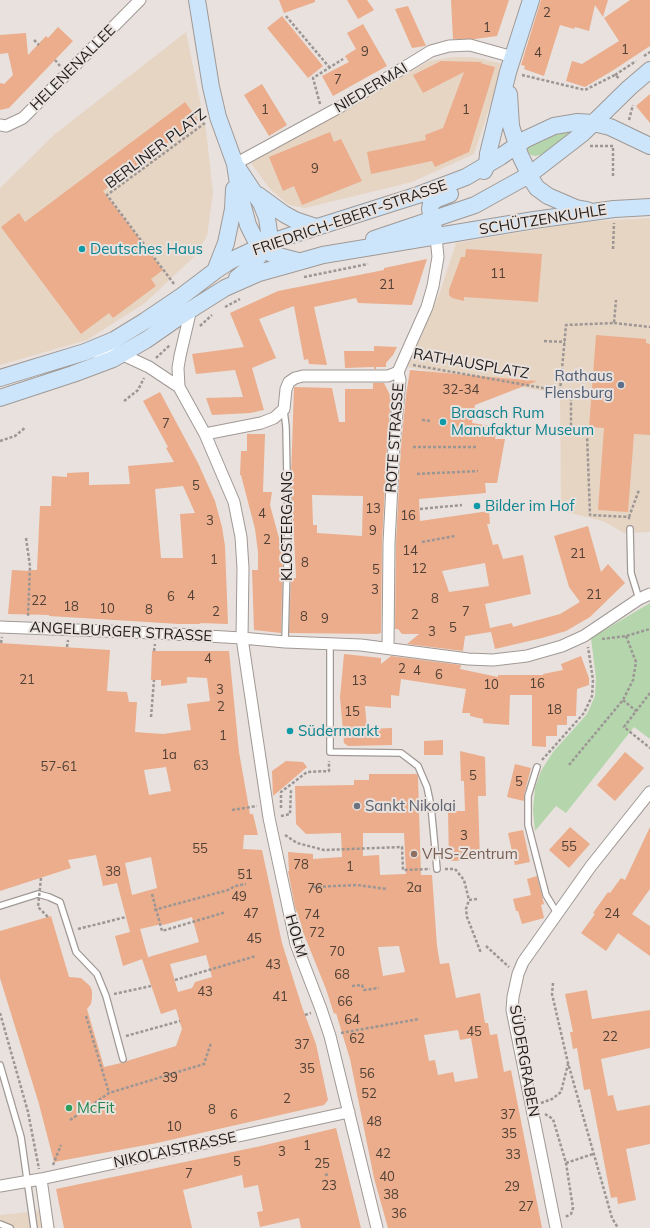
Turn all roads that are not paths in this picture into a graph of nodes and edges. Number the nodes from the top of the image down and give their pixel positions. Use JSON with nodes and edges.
{"nodes":[{"id":1,"x":140,"y":0,"type":"edge"},
{"id":2,"x":197,"y":0,"type":"edge"},
{"id":3,"x":532,"y":0,"type":"edge"},
{"id":4,"x":511,"y":65,"type":"junction"},
{"id":5,"x":650,"y":70,"type":"edge"},
{"id":6,"x":594,"y":123,"type":"junction"},
{"id":7,"x":0,"y":125,"type":"edge"},
{"id":8,"x":517,"y":146,"type":"junction"},
{"id":9,"x":650,"y":146,"type":"edge"},
{"id":10,"x":235,"y":164,"type":"junction"},
{"id":11,"x":487,"y":165,"type":"junction"},
{"id":12,"x":529,"y":175,"type":"junction"},
{"id":13,"x":256,"y":193,"type":"junction"},
{"id":14,"x":650,"y":207,"type":"edge"},
{"id":15,"x":594,"y":211,"type":"junction"},
{"id":16,"x":432,"y":220,"type":"junction"},
{"id":17,"x":316,"y":227,"type":"junction"},
{"id":18,"x":436,"y":237,"type":"junction"},
{"id":19,"x":263,"y":247,"type":"junction"},
{"id":20,"x":323,"y":255,"type":"junction"},
{"id":21,"x":300,"y":261,"type":"junction"},
{"id":22,"x":215,"y":271,"type":"junction"},
{"id":23,"x":225,"y":288,"type":"junction"},
{"id":24,"x":187,"y":303,"type":"junction"},
{"id":25,"x":85,"y":352,"type":"junction"},
{"id":26,"x":121,"y":354,"type":"junction"},
{"id":27,"x":401,"y":368,"type":"junction"},
{"id":28,"x":0,"y":378,"type":"edge"},
{"id":29,"x":179,"y":386,"type":"junction"},
{"id":30,"x":0,"y":398,"type":"edge"},
{"id":31,"x":284,"y":409,"type":"junction"},
{"id":32,"x":205,"y":434,"type":"junction"},
{"id":33,"x":630,"y":529,"type":"road end"},
{"id":34,"x":650,"y":594,"type":"edge"},
{"id":35,"x":639,"y":599,"type":"junction"},
{"id":36,"x":0,"y":627,"type":"edge"},
{"id":37,"x":242,"y":638,"type":"junction"},
{"id":38,"x":285,"y":642,"type":"junction"},
{"id":39,"x":330,"y":645,"type":"junction"},
{"id":40,"x":388,"y":648,"type":"junction"},
{"id":41,"x":537,"y":767,"type":"road end"},
{"id":42,"x":650,"y":792,"type":"edge"},
{"id":43,"x":437,"y":869,"type":"road end"},
{"id":44,"x":0,"y":906,"type":"edge"},
{"id":45,"x":557,"y":913,"type":"junction"},
{"id":46,"x":123,"y":1059,"type":"dead end"},
{"id":47,"x":0,"y":1064,"type":"edge"},
{"id":48,"x":349,"y":1112,"type":"junction"},
{"id":49,"x":41,"y":1179,"type":"junction"},
{"id":50,"x":27,"y":1182,"type":"junction"},
{"id":51,"x":0,"y":1186,"type":"edge"},
{"id":52,"x":0,"y":1224,"type":"edge"},
{"id":53,"x":10,"y":1228,"type":"edge"},
{"id":54,"x":34,"y":1228,"type":"edge"},
{"id":55,"x":48,"y":1228,"type":"edge"},
{"id":56,"x":377,"y":1228,"type":"edge"},
{"id":57,"x":556,"y":1228,"type":"edge"}],
"edges":[{"from":1,"to":7,"type":"street","name":"HELENENALLEE"},
{"from":2,"to":10,"type":"main road"},
{"from":3,"to":4,"type":"main road"},
{"from":4,"to":8,"type":"main road"},
{"from":4,"to":10,"type":"street","name":"NIEDERMAI"},
{"from":4,"to":11,"type":"main road"},
{"from":5,"to":6,"type":"main road"},
{"from":6,"to":8,"type":"main road","name":"FRIEDRICH-EBERT-STRASSE"},
{"from":6,"to":9,"type":"main road"},
{"from":6,"to":12,"type":"main road"},
{"from":8,"to":11,"type":"main road","name":"FRIEDRICH-EBERT-STRASSE"},
{"from":8,"to":12,"type":"main road"},
{"from":10,"to":13,"type":"main road"},
{"from":10,"to":19,"type":"main road"},
{"from":10,"to":22,"type":"main road"},
{"from":11,"to":16,"type":"main road"},
{"from":11,"to":17,"type":"main road","name":"FRIEDRICH-EBERT-STRASSE"},
{"from":12,"to":15,"type":"main road"},
{"from":12,"to":16,"type":"main road"},
{"from":13,"to":17,"type":"main road"},
{"from":13,"to":19,"type":"main road"},
{"from":14,"to":15,"type":"main road","name":"SCHÜTZENKUHLE"},
{"from":15,"to":18,"type":"main road","name":"SCHÜTZENKUHLE"},
{"from":16,"to":18,"type":"main road"},
{"from":16,"to":20,"type":"main road"},
{"from":17,"to":19,"type":"main road","name":"FRIEDRICH-EBERT-STRASSE"},
{"from":18,"to":20,"type":"main road","name":"FRIEDRICH-EBERT-STRASSE"},
{"from":18,"to":27,"type":"street","name":"ROTE STRASSE"},
{"from":19,"to":21,"type":"main road"},
{"from":19,"to":22,"type":"main road","name":"FRIEDRICH-EBERT-STRASSE"},
{"from":19,"to":23,"type":"main road"},
{"from":20,"to":21,"type":"main road","name":"FRIEDRICH-EBERT-STRASSE"},
{"from":21,"to":23,"type":"main road","name":"FRIEDRICH-EBERT-STRASSE"},
{"from":22,"to":24,"type":"main road","name":"FRIEDRICH-EBERT-STRASSE"},
{"from":23,"to":24,"type":"main road","name":"FRIEDRICH-EBERT-STRASSE"},
{"from":24,"to":25,"type":"main road","name":"FRIEDRICH-EBERT-STRASSE"},
{"from":24,"to":26,"type":"main road","name":"FRIEDRICH-EBERT-STRASSE"},
{"from":24,"to":29,"type":"street"},
{"from":25,"to":26,"type":"street"},
{"from":25,"to":28,"type":"main road","name":"FRIEDRICH-EBERT-STRASSE"},
{"from":26,"to":29,"type":"street"},
{"from":26,"to":30,"type":"main road","name":"FRIEDRICH-EBERT-STRASSE"},
{"from":27,"to":31,"type":"street","name":"KLOSTERGANG"},
{"from":27,"to":40,"type":"street","name":"ROTE STRASSE"},
{"from":29,"to":32,"type":"street","name":"HOLM"},
{"from":31,"to":32,"type":"street"},
{"from":31,"to":38,"type":"lane","name":"KLOSTERGANG"},
{"from":32,"to":37,"type":"street","name":"HOLM"},
{"from":33,"to":35,"type":"lane"},
{"from":34,"to":35,"type":"street"},
{"from":35,"to":40,"type":"street"},
{"from":36,"to":37,"type":"street","name":"ANGELBURGER STRASSE"},
{"from":37,"to":38,"type":"street"},
{"from":37,"to":48,"type":"street","name":"HOLM"},
{"from":38,"to":39,"type":"street"},
{"from":39,"to":40,"type":"street"},
{"from":39,"to":43,"type":"lane"},
{"from":41,"to":45,"type":"lane"},
{"from":42,"to":45,"type":"street","name":"SÜDERGRABEN"},
{"from":44,"to":46,"type":"lane"},
{"from":45,"to":57,"type":"street","name":"SÜDERGRABEN"},
{"from":47,"to":50,"type":"lane"},
{"from":48,"to":49,"type":"street","name":"NIKOLAISTRASSE"},
{"from":48,"to":56,"type":"street","name":"HOLM"},
{"from":49,"to":50,"type":"street","name":"NIKOLAISTRASSE"},
{"from":49,"to":55,"type":"street"},
{"from":50,"to":51,"type":"street","name":"NIKOLAISTRASSE"},
{"from":50,"to":54,"type":"lane"},
{"from":52,"to":53,"type":"lane"}]}
